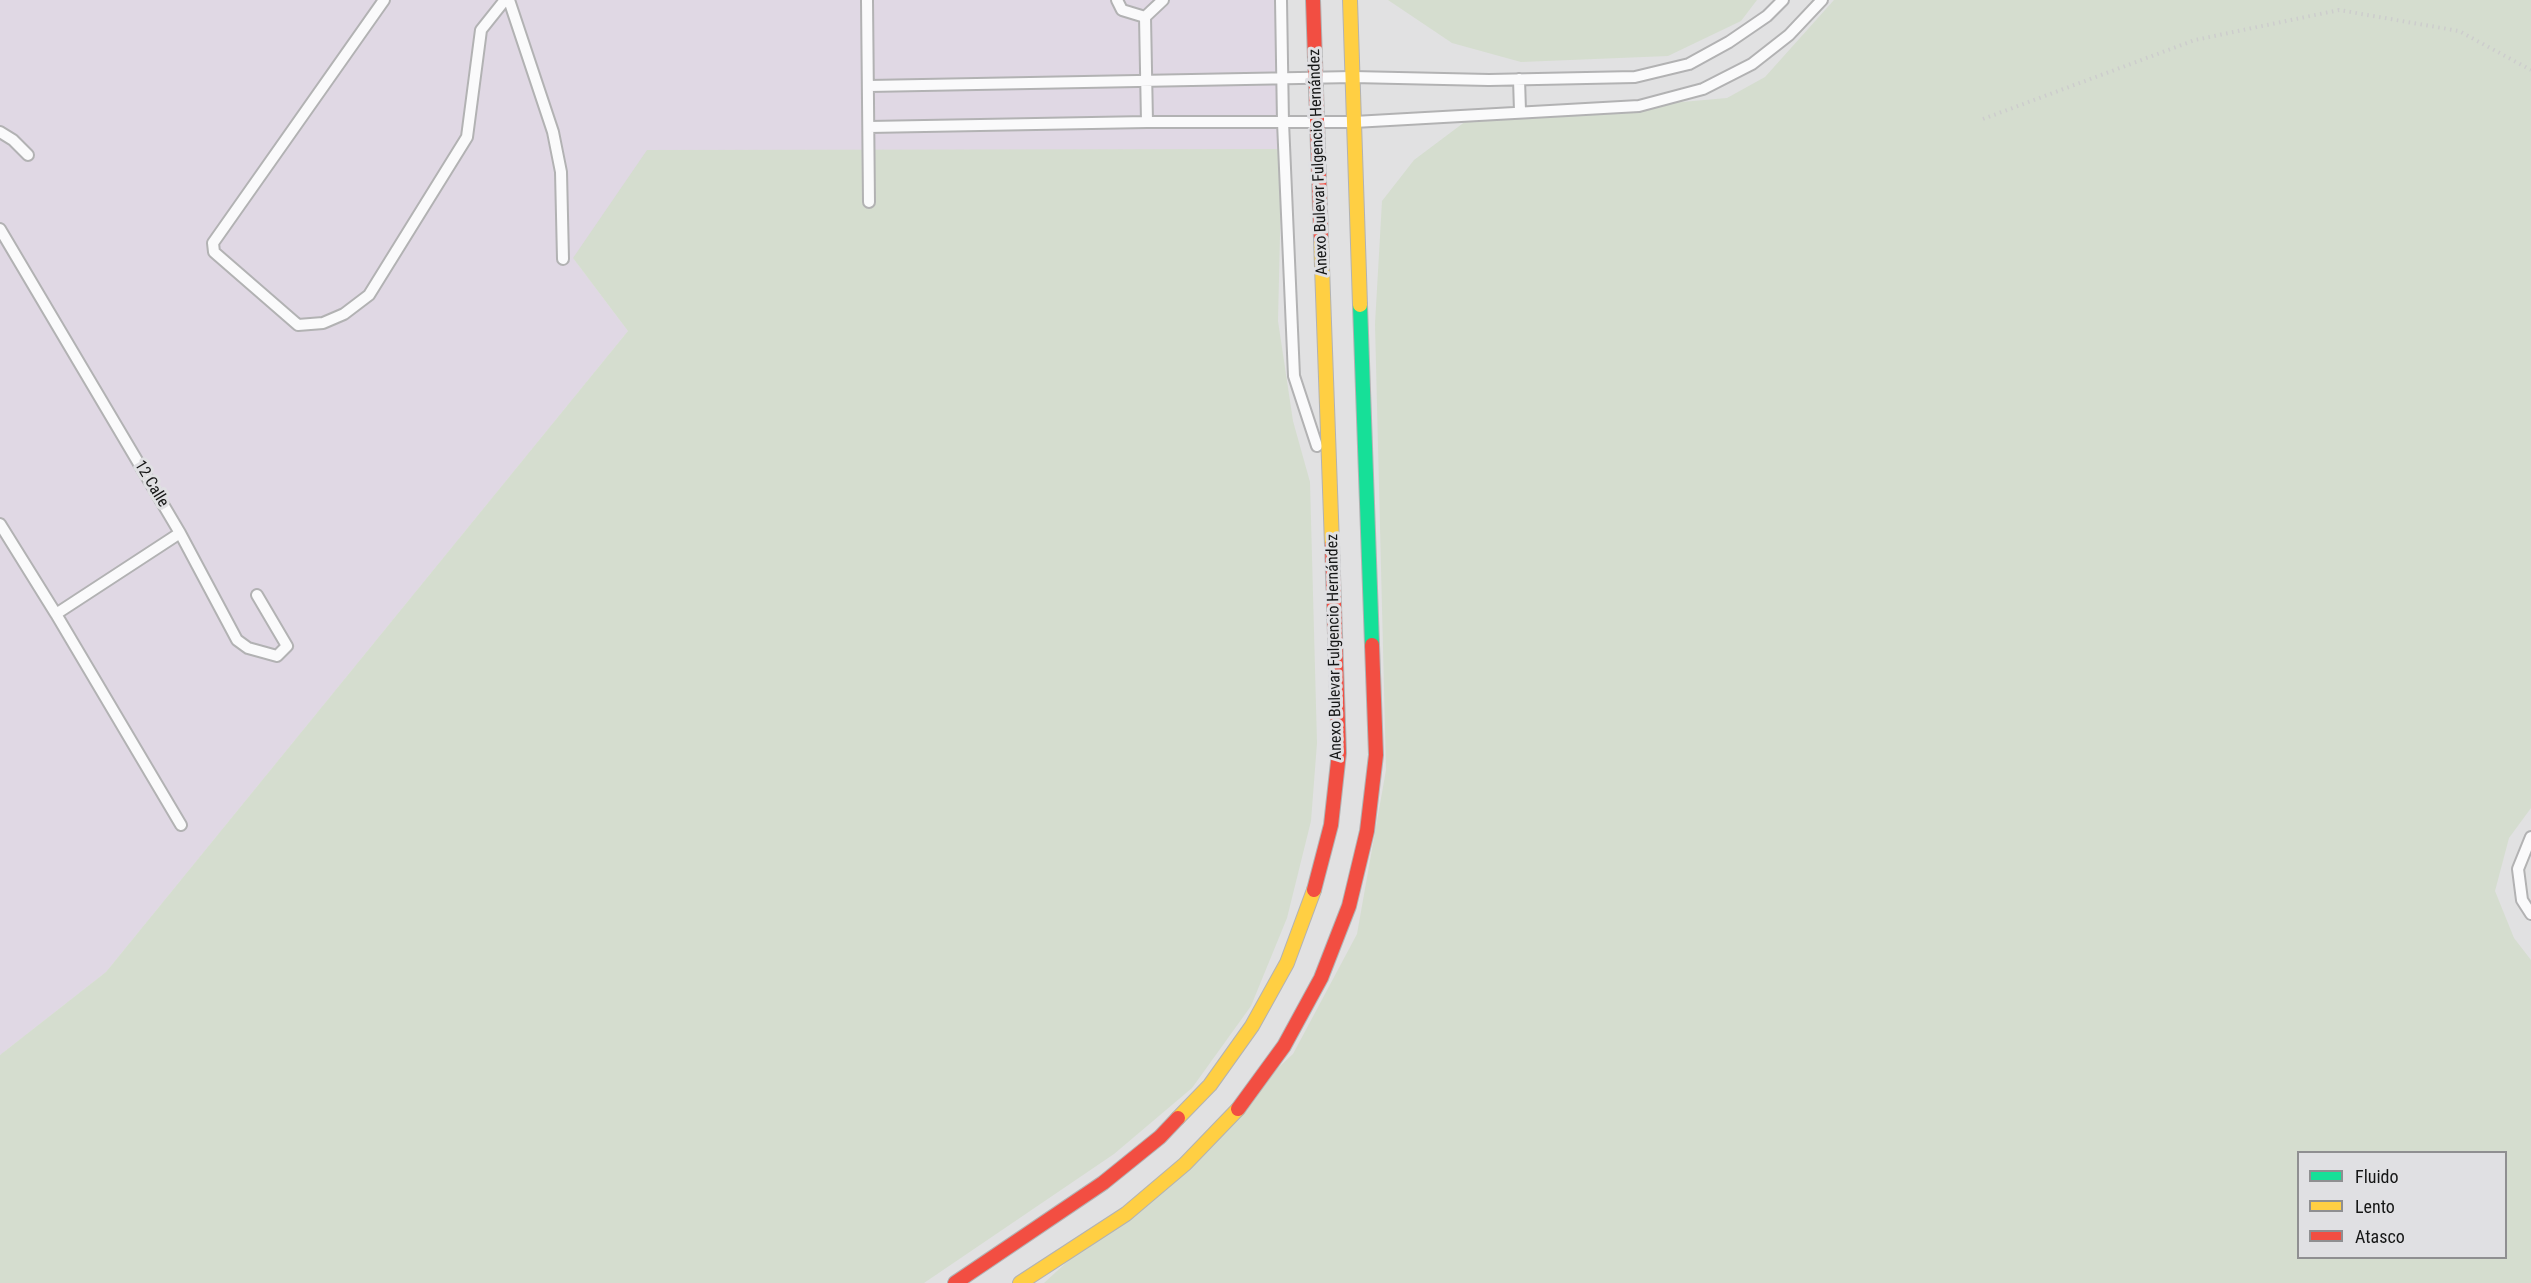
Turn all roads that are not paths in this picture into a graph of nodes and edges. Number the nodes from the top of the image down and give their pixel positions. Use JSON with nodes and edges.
{"nodes":[{"id":1,"x":384,"y":0,"type":"edge"},
{"id":2,"x":507,"y":0,"type":"edge"},
{"id":3,"x":867,"y":0,"type":"edge"},
{"id":4,"x":1117,"y":0,"type":"edge"},
{"id":5,"x":1163,"y":0,"type":"edge"},
{"id":6,"x":1281,"y":0,"type":"edge"},
{"id":7,"x":1313,"y":0,"type":"edge"},
{"id":8,"x":1350,"y":0,"type":"edge"},
{"id":9,"x":1783,"y":0,"type":"edge"},
{"id":10,"x":1822,"y":0,"type":"edge"},
{"id":11,"x":1145,"y":17,"type":"junction"},
{"id":12,"x":1353,"y":77,"type":"junction"},
{"id":13,"x":1316,"y":78,"type":"junction"},
{"id":14,"x":1283,"y":79,"type":"junction"},
{"id":15,"x":1520,"y":79,"type":"junction"},
{"id":16,"x":1146,"y":83,"type":"junction"},
{"id":17,"x":869,"y":86,"type":"junction"},
{"id":18,"x":1520,"y":111,"type":"junction"},
{"id":19,"x":1147,"y":122,"type":"junction"},
{"id":20,"x":1283,"y":122,"type":"junction"},
{"id":21,"x":1354,"y":122,"type":"junction"},
{"id":22,"x":1317,"y":123,"type":"junction"},
{"id":23,"x":869,"y":127,"type":"junction"},
{"id":24,"x":0,"y":132,"type":"edge"},
{"id":25,"x":28,"y":155,"type":"dead end"},
{"id":26,"x":869,"y":202,"type":"dead end"},
{"id":27,"x":0,"y":229,"type":"edge"},
{"id":28,"x":563,"y":259,"type":"dead end"},
{"id":29,"x":1331,"y":489,"type":"junction"},
{"id":30,"x":0,"y":524,"type":"edge"},
{"id":31,"x":180,"y":533,"type":"junction"},
{"id":32,"x":257,"y":595,"type":"dead end"},
{"id":33,"x":56,"y":614,"type":"junction"},
{"id":34,"x":181,"y":825,"type":"dead end"},
{"id":35,"x":2531,"y":837,"type":"edge"},
{"id":36,"x":2531,"y":914,"type":"edge"},
{"id":37,"x":955,"y":1283,"type":"edge"},
{"id":38,"x":1020,"y":1283,"type":"edge"}],
"edges":[{"from":1,"to":2,"type":"lane"},
{"from":2,"to":28,"type":"lane"},
{"from":3,"to":17,"type":"lane"},
{"from":4,"to":11,"type":"lane"},
{"from":5,"to":11,"type":"lane"},
{"from":6,"to":14,"type":"lane"},
{"from":7,"to":13,"type":"main road","name":"Anexo Bulevar Fulgencio Hernández"},
{"from":8,"to":12,"type":"main road"},
{"from":9,"to":15,"type":"lane"},
{"from":10,"to":18,"type":"lane"},
{"from":11,"to":16,"type":"lane"},
{"from":12,"to":13,"type":"lane"},
{"from":12,"to":15,"type":"lane"},
{"from":12,"to":21,"type":"main road"},
{"from":13,"to":14,"type":"lane"},
{"from":13,"to":22,"type":"main road","name":"Anexo Bulevar Fulgencio Hernández"},
{"from":14,"to":16,"type":"lane"},
{"from":14,"to":20,"type":"lane"},
{"from":15,"to":18,"type":"lane"},
{"from":16,"to":17,"type":"lane"},
{"from":16,"to":19,"type":"lane"},
{"from":17,"to":23,"type":"lane"},
{"from":18,"to":21,"type":"lane"},
{"from":19,"to":20,"type":"lane"},
{"from":19,"to":23,"type":"lane"},
{"from":20,"to":22,"type":"lane"},
{"from":20,"to":29,"type":"lane"},
{"from":21,"to":22,"type":"lane"},
{"from":21,"to":38,"type":"main road"},
{"from":22,"to":29,"type":"main road","name":"Anexo Bulevar Fulgencio Hernández"},
{"from":23,"to":26,"type":"lane"},
{"from":24,"to":25,"type":"lane"},
{"from":27,"to":31,"type":"lane","name":"12 Calle"},
{"from":29,"to":37,"type":"main road","name":"Anexo Bulevar Fulgencio Hernández"},
{"from":30,"to":33,"type":"lane"},
{"from":31,"to":32,"type":"lane","name":"12 Calle"},
{"from":31,"to":33,"type":"lane"},
{"from":33,"to":34,"type":"lane"},
{"from":35,"to":36,"type":"lane"}]}
